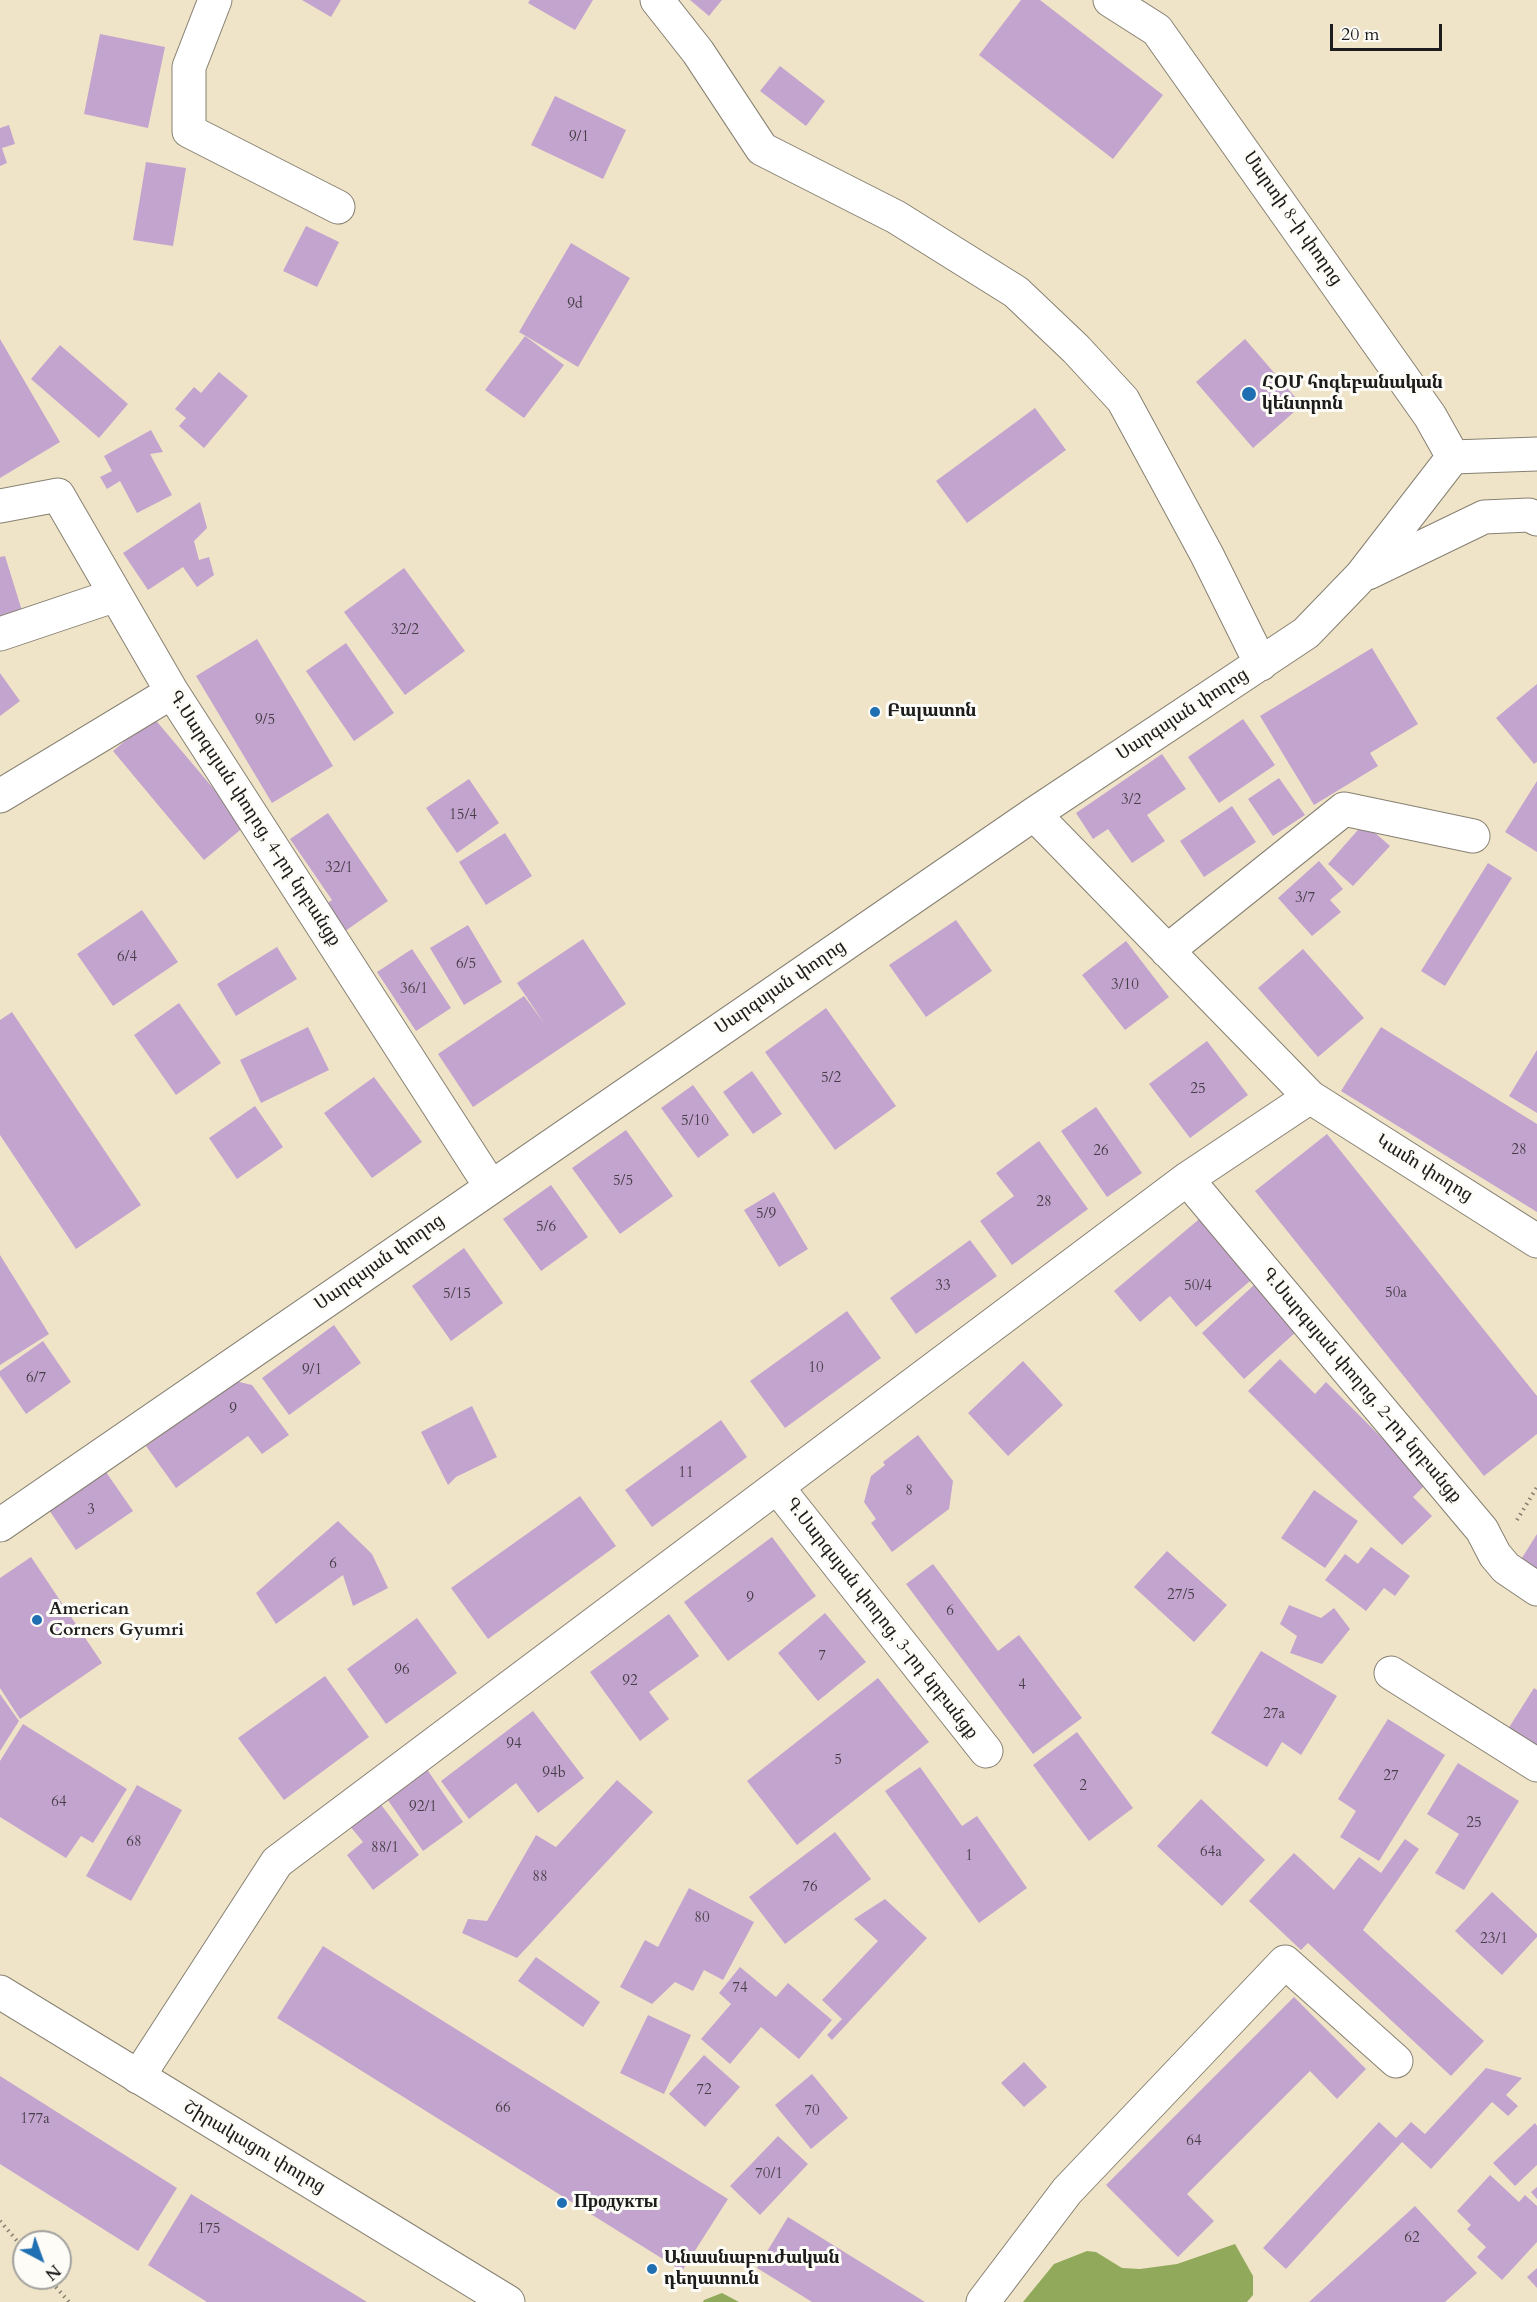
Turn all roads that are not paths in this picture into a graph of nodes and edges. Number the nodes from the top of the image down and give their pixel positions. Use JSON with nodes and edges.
{"nodes":[{"id":1,"x":215,"y":0,"type":"edge"},
{"id":2,"x":657,"y":0,"type":"edge"},
{"id":3,"x":1110,"y":0,"type":"edge"},
{"id":4,"x":338,"y":207,"type":"dead end"},
{"id":5,"x":1537,"y":454,"type":"edge"},
{"id":6,"x":1453,"y":457,"type":"junction"},
{"id":7,"x":0,"y":506,"type":"edge"},
{"id":8,"x":1537,"y":519,"type":"edge"},
{"id":9,"x":1361,"y":576,"type":"junction"},
{"id":10,"x":116,"y":595,"type":"junction"},
{"id":11,"x":0,"y":634,"type":"edge"},
{"id":12,"x":1262,"y":664,"type":"junction"},
{"id":13,"x":172,"y":692,"type":"junction"},
{"id":14,"x":0,"y":796,"type":"edge"},
{"id":15,"x":1034,"y":814,"type":"junction"},
{"id":16,"x":1473,"y":836,"type":"dead end"},
{"id":17,"x":1167,"y":951,"type":"junction"},
{"id":18,"x":1310,"y":1097,"type":"junction"},
{"id":19,"x":1186,"y":1179,"type":"junction"},
{"id":20,"x":491,"y":1187,"type":"junction"},
{"id":21,"x":1537,"y":1241,"type":"edge"},
{"id":22,"x":777,"y":1487,"type":"junction"},
{"id":23,"x":0,"y":1525,"type":"edge"},
{"id":24,"x":1537,"y":1589,"type":"edge"},
{"id":25,"x":1391,"y":1673,"type":"dead end"},
{"id":26,"x":986,"y":1751,"type":"dead end"},
{"id":27,"x":1537,"y":1765,"type":"edge"},
{"id":28,"x":0,"y":1992,"type":"edge"},
{"id":29,"x":1396,"y":2061,"type":"dead end"},
{"id":30,"x":138,"y":2077,"type":"junction"},
{"id":31,"x":508,"y":2302,"type":"edge"},
{"id":32,"x":983,"y":2302,"type":"edge"}],
"edges":[{"from":1,"to":4,"type":"street"},
{"from":2,"to":12,"type":"street"},
{"from":3,"to":6,"type":"street","name":"Մարտի 8-ի փողոց"},
{"from":5,"to":6,"type":"street"},
{"from":6,"to":9,"type":"street","name":"Սարգսյան փողոց"},
{"from":7,"to":10,"type":"street","name":"Գ.Սարգսյան փողոց, 4-րդ նրբանցք"},
{"from":8,"to":9,"type":"street"},
{"from":9,"to":12,"type":"street","name":"Սարգսյան փողոց"},
{"from":10,"to":11,"type":"street"},
{"from":10,"to":13,"type":"street","name":"Գ.Սարգսյան փողոց, 4-րդ նրբանցք"},
{"from":12,"to":15,"type":"street","name":"Սարգսյան փողոց"},
{"from":13,"to":14,"type":"street"},
{"from":13,"to":20,"type":"street","name":"Գ.Սարգսյան փողոց, 4-րդ նրբանցք"},
{"from":15,"to":17,"type":"street","name":"Կամո փողոց"},
{"from":15,"to":20,"type":"street","name":"Սարգսյան փողոց"},
{"from":16,"to":17,"type":"street"},
{"from":17,"to":18,"type":"street","name":"Կամո փողոց"},
{"from":18,"to":19,"type":"street"},
{"from":18,"to":21,"type":"street","name":"Կամո փողոց"},
{"from":19,"to":22,"type":"street"},
{"from":19,"to":24,"type":"street","name":"Գ.Սարգսյան փողոց, 2-րդ նրբանցք"},
{"from":20,"to":23,"type":"street","name":"Սարգսյան փողոց"},
{"from":22,"to":26,"type":"street","name":"Գ.Սարգսյան փողոց, 3-րդ նրբանցք"},
{"from":22,"to":30,"type":"street"},
{"from":25,"to":27,"type":"street"},
{"from":28,"to":30,"type":"street","name":"Շիրակացու փողոց"},
{"from":29,"to":32,"type":"street"},
{"from":30,"to":31,"type":"street","name":"Շիրակացու փողոց"}]}
